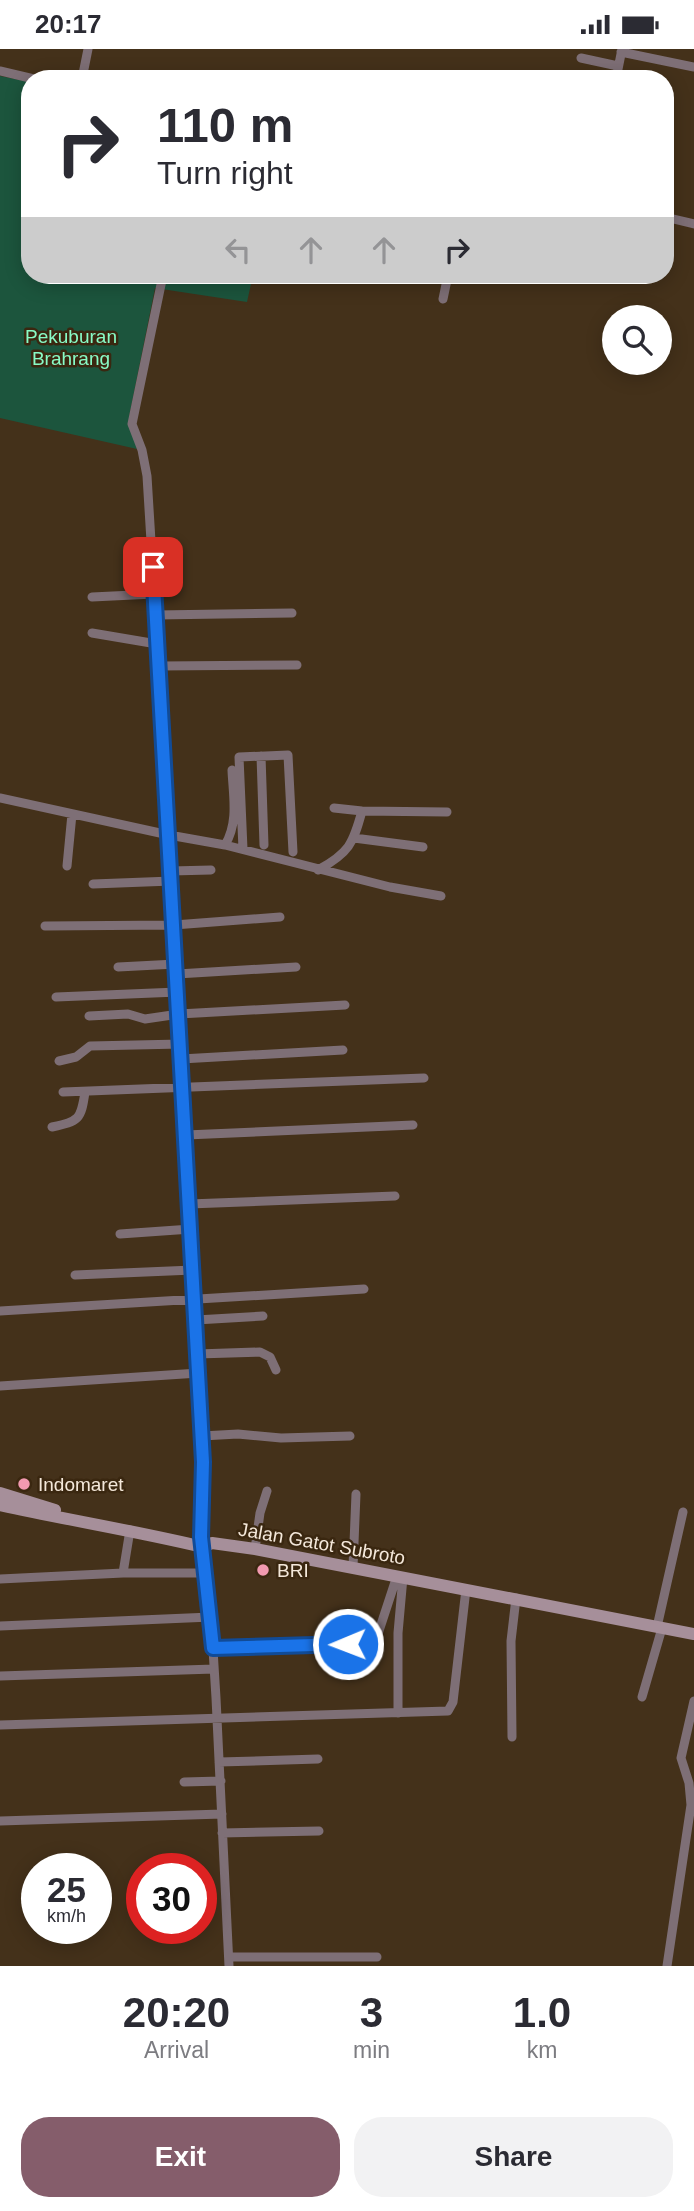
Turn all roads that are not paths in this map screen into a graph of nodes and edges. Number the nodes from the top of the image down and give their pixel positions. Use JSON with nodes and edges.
{"nodes":[{"id":1,"x":88,"y":49,"type":"edge"},
{"id":2,"x":622,"y":50,"type":"edge"},
{"id":3,"x":581,"y":58,"type":"dead end"},
{"id":4,"x":618,"y":66,"type":"junction"},
{"id":5,"x":694,"y":67,"type":"edge"},
{"id":6,"x":84,"y":70,"type":"edge"},
{"id":7,"x":617,"y":70,"type":"edge"},
{"id":8,"x":0,"y":72,"type":"edge"},
{"id":9,"x":21,"y":76,"type":"edge"},
{"id":10,"x":674,"y":219,"type":"edge"},
{"id":11,"x":694,"y":224,"type":"edge"},
{"id":12,"x":161,"y":284,"type":"edge"},
{"id":13,"x":446,"y":284,"type":"edge"},
{"id":14,"x":443,"y":299,"type":"dead end"},
{"id":15,"x":154,"y":594,"type":"junction"},
{"id":16,"x":92,"y":597,"type":"dead end"},
{"id":17,"x":292,"y":613,"type":"dead end"},
{"id":18,"x":156,"y":615,"type":"junction"},
{"id":19,"x":92,"y":633,"type":"dead end"},
{"id":20,"x":157,"y":644,"type":"junction"},
{"id":21,"x":298,"y":665,"type":"dead end"},
{"id":22,"x":159,"y":666,"type":"junction"},
{"id":23,"x":261,"y":757,"type":"junction"},
{"id":24,"x":232,"y":770,"type":"dead end"},
{"id":25,"x":0,"y":798,"type":"edge"},
{"id":26,"x":334,"y":808,"type":"dead end"},
{"id":27,"x":362,"y":811,"type":"junction"},
{"id":28,"x":447,"y":812,"type":"dead end"},
{"id":29,"x":72,"y":814,"type":"junction"},
{"id":30,"x":169,"y":835,"type":"junction"},
{"id":31,"x":354,"y":838,"type":"junction"},
{"id":32,"x":225,"y":845,"type":"junction"},
{"id":33,"x":264,"y":845,"type":"dead end"},
{"id":34,"x":423,"y":847,"type":"dead end"},
{"id":35,"x":243,"y":849,"type":"junction"},
{"id":36,"x":293,"y":852,"type":"dead end"},
{"id":37,"x":67,"y":866,"type":"dead end"},
{"id":38,"x":211,"y":870,"type":"dead end"},
{"id":39,"x":318,"y":870,"type":"junction"},
{"id":40,"x":171,"y":876,"type":"junction"},
{"id":41,"x":93,"y":884,"type":"dead end"},
{"id":42,"x":441,"y":896,"type":"dead end"},
{"id":43,"x":280,"y":917,"type":"dead end"},
{"id":44,"x":174,"y":925,"type":"junction"},
{"id":45,"x":45,"y":926,"type":"dead end"},
{"id":46,"x":118,"y":967,"type":"dead end"},
{"id":47,"x":296,"y":967,"type":"dead end"},
{"id":48,"x":177,"y":969,"type":"junction"},
{"id":49,"x":178,"y":992,"type":"junction"},
{"id":50,"x":56,"y":997,"type":"dead end"},
{"id":51,"x":345,"y":1005,"type":"dead end"},
{"id":52,"x":179,"y":1014,"type":"junction"},
{"id":53,"x":89,"y":1016,"type":"dead end"},
{"id":54,"x":181,"y":1044,"type":"junction"},
{"id":55,"x":343,"y":1050,"type":"dead end"},
{"id":56,"x":181,"y":1059,"type":"junction"},
{"id":57,"x":59,"y":1061,"type":"dead end"},
{"id":58,"x":424,"y":1078,"type":"dead end"},
{"id":59,"x":183,"y":1086,"type":"junction"},
{"id":60,"x":63,"y":1092,"type":"dead end"},
{"id":61,"x":85,"y":1092,"type":"junction"},
{"id":62,"x":413,"y":1125,"type":"dead end"},
{"id":63,"x":52,"y":1127,"type":"dead end"},
{"id":64,"x":186,"y":1135,"type":"junction"},
{"id":65,"x":395,"y":1196,"type":"dead end"},
{"id":66,"x":189,"y":1204,"type":"junction"},
{"id":67,"x":191,"y":1229,"type":"junction"},
{"id":68,"x":120,"y":1234,"type":"dead end"},
{"id":69,"x":193,"y":1270,"type":"junction"},
{"id":70,"x":75,"y":1275,"type":"dead end"},
{"id":71,"x":364,"y":1289,"type":"dead end"},
{"id":72,"x":195,"y":1299,"type":"junction"},
{"id":73,"x":0,"y":1311,"type":"edge"},
{"id":74,"x":263,"y":1316,"type":"dead end"},
{"id":75,"x":196,"y":1320,"type":"junction"},
{"id":76,"x":197,"y":1355,"type":"junction"},
{"id":77,"x":276,"y":1370,"type":"dead end"},
{"id":78,"x":199,"y":1373,"type":"junction"},
{"id":79,"x":0,"y":1386,"type":"edge"},
{"id":80,"x":202,"y":1436,"type":"junction"},
{"id":81,"x":349,"y":1436,"type":"dead end"},
{"id":82,"x":267,"y":1491,"type":"dead end"},
{"id":83,"x":0,"y":1493,"type":"edge"},
{"id":84,"x":356,"y":1494,"type":"dead end"},
{"id":85,"x":0,"y":1505,"type":"edge"},
{"id":86,"x":683,"y":1512,"type":"dead end"},
{"id":87,"x":70,"y":1517,"type":"junction"},
{"id":88,"x":130,"y":1530,"type":"junction"},
{"id":89,"x":206,"y":1543,"type":"junction"},
{"id":90,"x":255,"y":1549,"type":"junction"},
{"id":91,"x":353,"y":1567,"type":"junction"},
{"id":92,"x":123,"y":1573,"type":"junction"},
{"id":93,"x":206,"y":1573,"type":"junction"},
{"id":94,"x":400,"y":1577,"type":"junction"},
{"id":95,"x":0,"y":1579,"type":"edge"},
{"id":96,"x":466,"y":1590,"type":"junction"},
{"id":97,"x":516,"y":1598,"type":"junction"},
{"id":98,"x":211,"y":1617,"type":"junction"},
{"id":99,"x":0,"y":1626,"type":"edge"},
{"id":100,"x":660,"y":1627,"type":"junction"},
{"id":101,"x":694,"y":1634,"type":"edge"},
{"id":102,"x":348,"y":1644,"type":"dead end"},
{"id":103,"x":213,"y":1648,"type":"junction"},
{"id":104,"x":373,"y":1649,"type":"dead end"},
{"id":105,"x":214,"y":1669,"type":"junction"},
{"id":106,"x":0,"y":1676,"type":"edge"},
{"id":107,"x":642,"y":1697,"type":"dead end"},
{"id":108,"x":694,"y":1701,"type":"edge"},
{"id":109,"x":398,"y":1713,"type":"junction"},
{"id":110,"x":216,"y":1718,"type":"junction"},
{"id":111,"x":0,"y":1725,"type":"edge"},
{"id":112,"x":512,"y":1737,"type":"dead end"},
{"id":113,"x":318,"y":1759,"type":"dead end"},
{"id":114,"x":219,"y":1762,"type":"junction"},
{"id":115,"x":221,"y":1781,"type":"junction"},
{"id":116,"x":184,"y":1782,"type":"dead end"},
{"id":117,"x":222,"y":1814,"type":"junction"},
{"id":118,"x":0,"y":1821,"type":"edge"},
{"id":119,"x":319,"y":1831,"type":"dead end"},
{"id":120,"x":222,"y":1833,"type":"junction"},
{"id":121,"x":377,"y":1957,"type":"dead end"},
{"id":122,"x":229,"y":1962,"type":"edge"},
{"id":123,"x":667,"y":1966,"type":"edge"}],
"edges":[{"from":1,"to":6,"type":"street"},
{"from":2,"to":4,"type":"street"},
{"from":2,"to":5,"type":"street"},
{"from":3,"to":4,"type":"street"},
{"from":4,"to":7,"type":"street"},
{"from":8,"to":9,"type":"street"},
{"from":10,"to":11,"type":"street"},
{"from":12,"to":15,"type":"street"},
{"from":13,"to":14,"type":"street"},
{"from":15,"to":16,"type":"street"},
{"from":15,"to":18,"type":"street"},
{"from":17,"to":18,"type":"street"},
{"from":18,"to":20,"type":"street"},
{"from":19,"to":20,"type":"street"},
{"from":20,"to":22,"type":"street"},
{"from":21,"to":22,"type":"street"},
{"from":22,"to":30,"type":"street"},
{"from":23,"to":33,"type":"street"},
{"from":23,"to":35,"type":"street"},
{"from":23,"to":36,"type":"street"},
{"from":24,"to":32,"type":"street"},
{"from":25,"to":29,"type":"street"},
{"from":26,"to":27,"type":"street"},
{"from":27,"to":28,"type":"street"},
{"from":27,"to":31,"type":"street"},
{"from":29,"to":30,"type":"street"},
{"from":29,"to":37,"type":"street"},
{"from":30,"to":32,"type":"street"},
{"from":30,"to":40,"type":"street"},
{"from":31,"to":34,"type":"street"},
{"from":31,"to":39,"type":"street"},
{"from":32,"to":35,"type":"street"},
{"from":35,"to":39,"type":"street"},
{"from":38,"to":40,"type":"street"},
{"from":39,"to":42,"type":"street"},
{"from":40,"to":41,"type":"street"},
{"from":40,"to":44,"type":"street"},
{"from":43,"to":44,"type":"street"},
{"from":44,"to":45,"type":"street"},
{"from":44,"to":48,"type":"street"},
{"from":46,"to":48,"type":"street"},
{"from":47,"to":48,"type":"street"},
{"from":48,"to":49,"type":"street"},
{"from":49,"to":50,"type":"street"},
{"from":49,"to":52,"type":"street"},
{"from":51,"to":52,"type":"street"},
{"from":52,"to":53,"type":"street"},
{"from":52,"to":54,"type":"street"},
{"from":54,"to":56,"type":"street"},
{"from":54,"to":57,"type":"street"},
{"from":55,"to":56,"type":"street"},
{"from":56,"to":59,"type":"street"},
{"from":58,"to":59,"type":"street"},
{"from":59,"to":61,"type":"street"},
{"from":59,"to":64,"type":"street"},
{"from":60,"to":61,"type":"street"},
{"from":61,"to":63,"type":"street"},
{"from":62,"to":64,"type":"street"},
{"from":64,"to":66,"type":"street"},
{"from":65,"to":66,"type":"street"},
{"from":66,"to":67,"type":"street"},
{"from":67,"to":68,"type":"street"},
{"from":67,"to":69,"type":"street"},
{"from":69,"to":70,"type":"street"},
{"from":69,"to":72,"type":"street"},
{"from":71,"to":72,"type":"street"},
{"from":72,"to":73,"type":"street"},
{"from":72,"to":75,"type":"street"},
{"from":74,"to":75,"type":"street"},
{"from":75,"to":76,"type":"street"},
{"from":76,"to":77,"type":"street"},
{"from":76,"to":78,"type":"street"},
{"from":78,"to":79,"type":"street"},
{"from":78,"to":80,"type":"street"},
{"from":80,"to":81,"type":"street"},
{"from":80,"to":89,"type":"street"},
{"from":82,"to":90,"type":"street"},
{"from":83,"to":87,"type":"main road"},
{"from":84,"to":91,"type":"street"},
{"from":85,"to":87,"type":"main road","name":"Jalan Gatot Subroto"},
{"from":86,"to":100,"type":"street"},
{"from":87,"to":88,"type":"main road","name":"Jalan Gatot Subroto"},
{"from":87,"to":89,"type":"main road"},
{"from":88,"to":89,"type":"main road","name":"Jalan Gatot Subroto"},
{"from":88,"to":92,"type":"street"},
{"from":89,"to":90,"type":"main road","name":"Jalan Gatot Subroto"},
{"from":89,"to":93,"type":"street"},
{"from":90,"to":91,"type":"main road","name":"Jalan Gatot Subroto"},
{"from":91,"to":94,"type":"main road","name":"Jalan Gatot Subroto"},
{"from":92,"to":93,"type":"street"},
{"from":92,"to":95,"type":"street"},
{"from":93,"to":98,"type":"street"},
{"from":94,"to":96,"type":"main road","name":"Jalan Gatot Subroto"},
{"from":94,"to":104,"type":"street"},
{"from":94,"to":109,"type":"street"},
{"from":96,"to":97,"type":"main road","name":"Jalan Gatot Subroto"},
{"from":96,"to":109,"type":"street"},
{"from":97,"to":100,"type":"main road","name":"Jalan Gatot Subroto"},
{"from":97,"to":112,"type":"street"},
{"from":98,"to":99,"type":"street"},
{"from":98,"to":103,"type":"street"},
{"from":100,"to":101,"type":"main road","name":"Jalan Gatot Subroto"},
{"from":100,"to":107,"type":"street"},
{"from":102,"to":103,"type":"street"},
{"from":103,"to":105,"type":"street"},
{"from":105,"to":106,"type":"street"},
{"from":105,"to":110,"type":"street"},
{"from":108,"to":123,"type":"street"},
{"from":109,"to":110,"type":"street"},
{"from":110,"to":111,"type":"street"},
{"from":110,"to":114,"type":"street"},
{"from":113,"to":114,"type":"street"},
{"from":114,"to":115,"type":"street"},
{"from":115,"to":116,"type":"street"},
{"from":115,"to":117,"type":"street"},
{"from":117,"to":118,"type":"street"},
{"from":117,"to":120,"type":"street"},
{"from":119,"to":120,"type":"street"},
{"from":120,"to":122,"type":"street"},
{"from":121,"to":122,"type":"street"}]}
